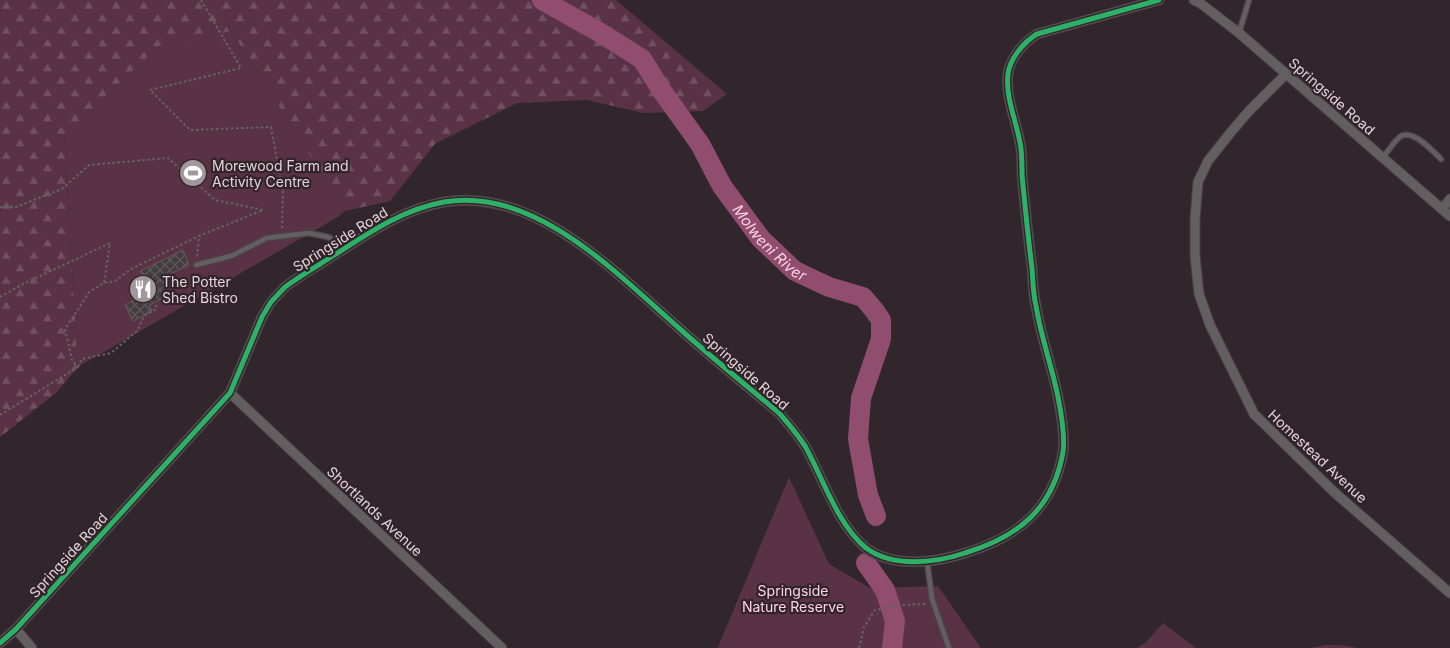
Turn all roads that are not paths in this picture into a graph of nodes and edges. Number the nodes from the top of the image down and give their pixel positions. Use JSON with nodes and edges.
{"nodes":[{"id":1,"x":1158,"y":0,"type":"edge"},
{"id":2,"x":1194,"y":0,"type":"edge"},
{"id":3,"x":1249,"y":0,"type":"edge"},
{"id":4,"x":1239,"y":33,"type":"junction"},
{"id":5,"x":1286,"y":74,"type":"junction"},
{"id":6,"x":1382,"y":158,"type":"junction"},
{"id":7,"x":1442,"y":158,"type":"dead end"},
{"id":8,"x":1450,"y":199,"type":"edge"},
{"id":9,"x":1442,"y":209,"type":"junction"},
{"id":10,"x":1450,"y":216,"type":"edge"},
{"id":11,"x":348,"y":247,"type":"junction"},
{"id":12,"x":196,"y":265,"type":"road end"},
{"id":13,"x":230,"y":393,"type":"junction"},
{"id":14,"x":927,"y":561,"type":"junction"},
{"id":15,"x":1450,"y":593,"type":"edge"},
{"id":16,"x":16,"y":629,"type":"junction"},
{"id":17,"x":0,"y":643,"type":"edge"},
{"id":18,"x":32,"y":648,"type":"edge"},
{"id":19,"x":502,"y":648,"type":"edge"},
{"id":20,"x":949,"y":648,"type":"edge"}],
"edges":[{"from":1,"to":14,"type":"street","name":"Springside Road"},
{"from":2,"to":4,"type":"street","name":"Springside Road"},
{"from":3,"to":4,"type":"lane"},
{"from":4,"to":5,"type":"street","name":"Springside Road"},
{"from":5,"to":6,"type":"street","name":"Springside Road"},
{"from":5,"to":15,"type":"street","name":"Homestead Avenue"},
{"from":6,"to":7,"type":"lane"},
{"from":6,"to":9,"type":"street","name":"Springside Road"},
{"from":8,"to":9,"type":"street"},
{"from":9,"to":10,"type":"street","name":"Springside Road"},
{"from":11,"to":12,"type":"lane"},
{"from":11,"to":13,"type":"street","name":"Springside Road"},
{"from":11,"to":14,"type":"street","name":"Springside Road"},
{"from":13,"to":16,"type":"street","name":"Springside Road"},
{"from":13,"to":19,"type":"street","name":"Shortlands Avenue"},
{"from":14,"to":20,"type":"lane"},
{"from":16,"to":17,"type":"street","name":"Springside Road"},
{"from":16,"to":18,"type":"street"}]}
